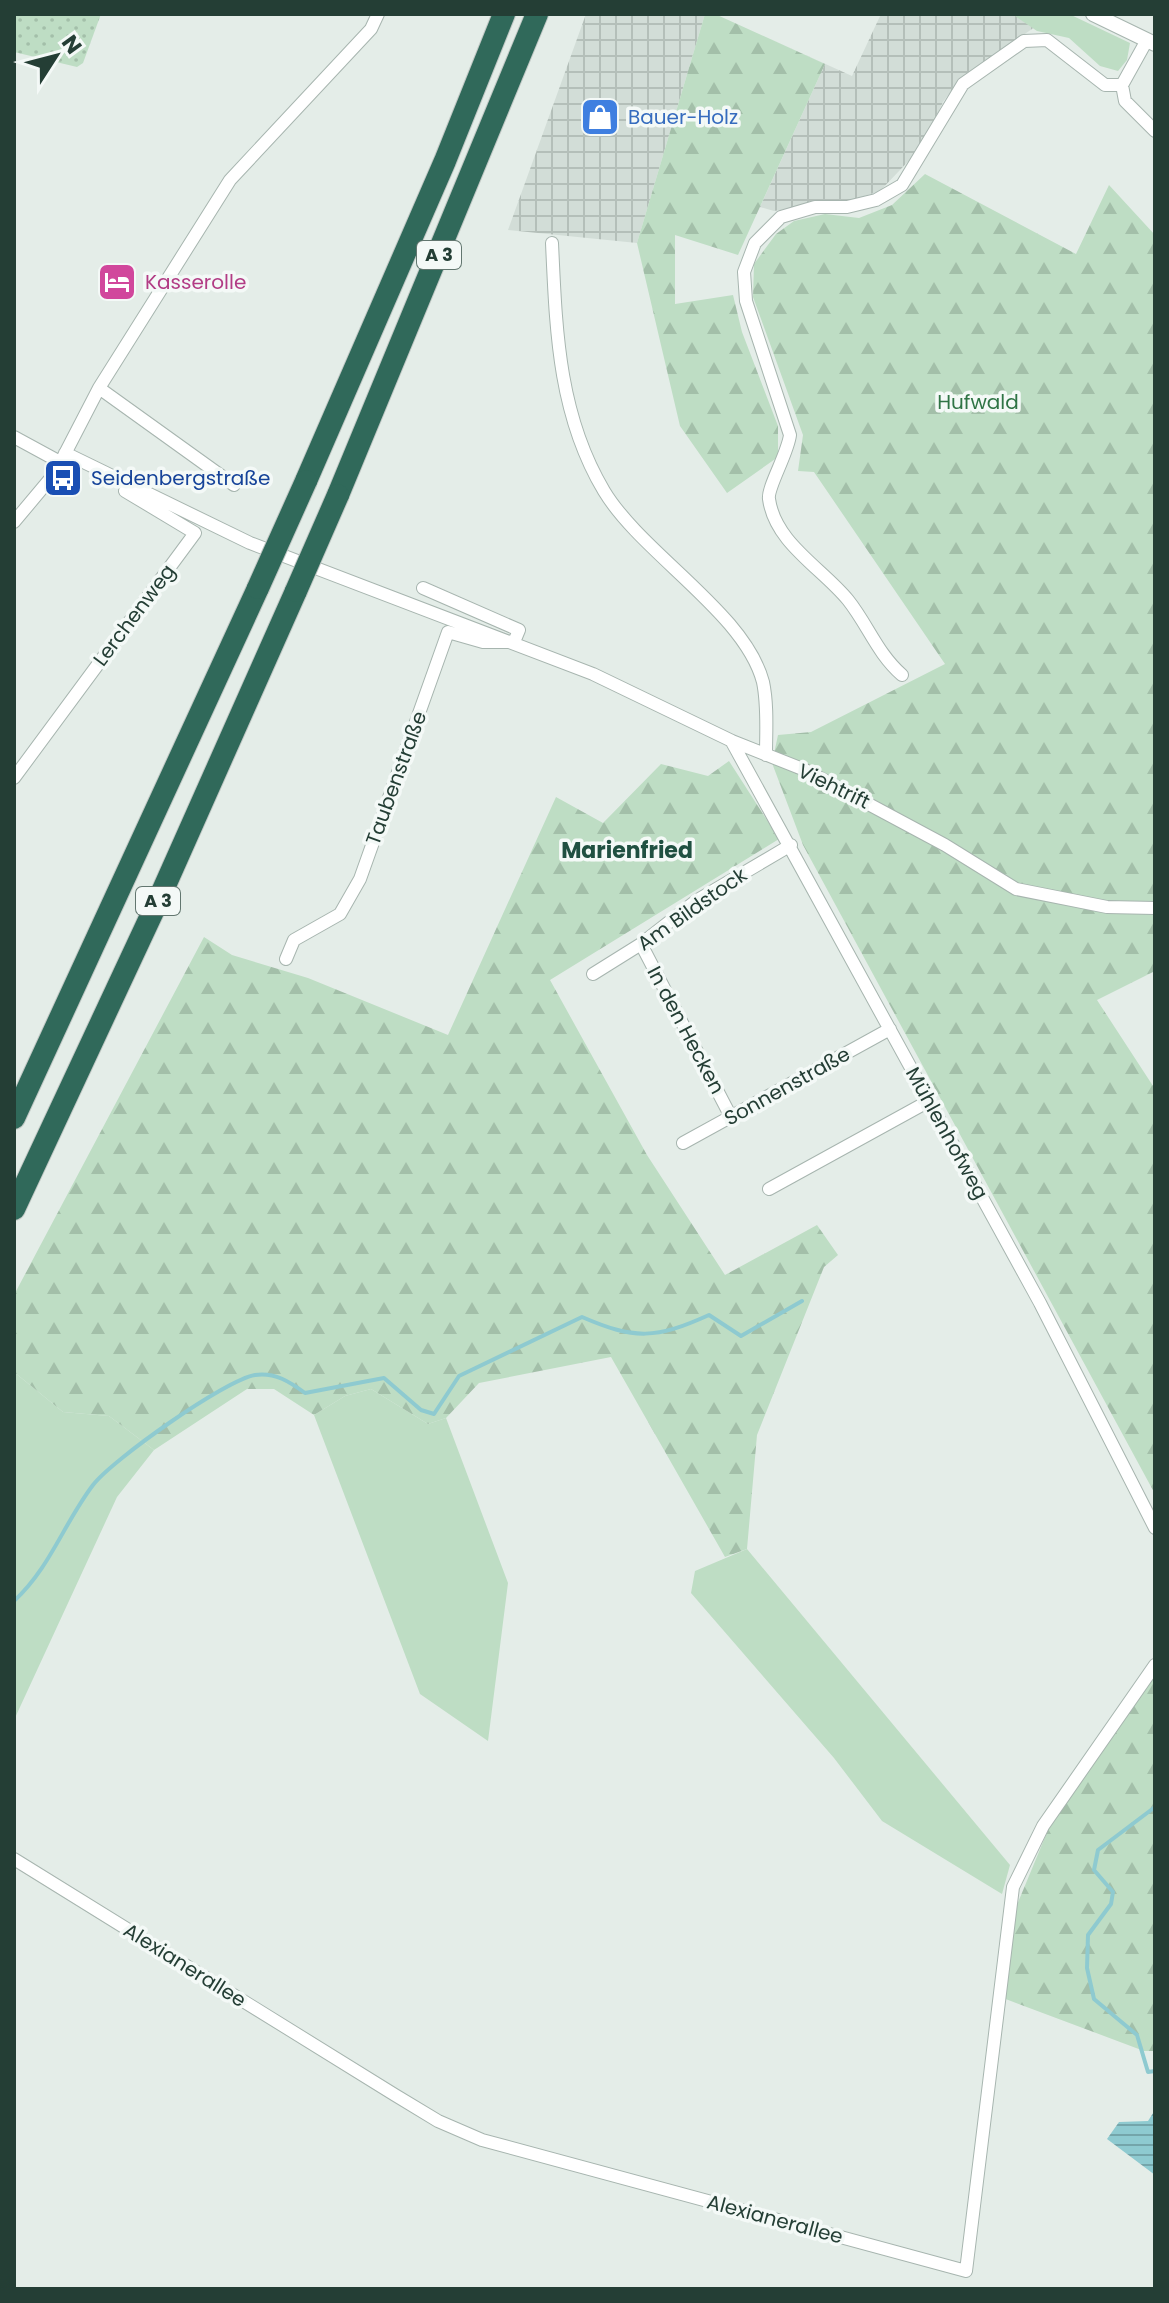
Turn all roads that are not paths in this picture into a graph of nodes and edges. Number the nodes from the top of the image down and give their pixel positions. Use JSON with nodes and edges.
{"nodes":[{"id":1,"x":378,"y":14,"type":"edge"},
{"id":2,"x":504,"y":14,"type":"edge"},
{"id":3,"x":537,"y":14,"type":"edge"},
{"id":4,"x":1093,"y":14,"type":"edge"},
{"id":5,"x":1151,"y":42,"type":"edge"},
{"id":6,"x":1122,"y":85,"type":"junction"},
{"id":7,"x":1155,"y":131,"type":"edge"},
{"id":8,"x":552,"y":243,"type":"dead end"},
{"id":9,"x":99,"y":388,"type":"junction"},
{"id":10,"x":14,"y":437,"type":"edge"},
{"id":11,"x":62,"y":457,"type":"junction"},
{"id":12,"x":113,"y":478,"type":"junction"},
{"id":13,"x":234,"y":485,"type":"dead end"},
{"id":14,"x":14,"y":522,"type":"edge"},
{"id":15,"x":423,"y":588,"type":"dead end"},
{"id":16,"x":514,"y":642,"type":"junction"},
{"id":17,"x":902,"y":675,"type":"dead end"},
{"id":18,"x":732,"y":741,"type":"junction"},
{"id":19,"x":766,"y":755,"type":"junction"},
{"id":20,"x":14,"y":778,"type":"edge"},
{"id":21,"x":791,"y":845,"type":"junction"},
{"id":22,"x":1155,"y":908,"type":"edge"},
{"id":23,"x":641,"y":944,"type":"junction"},
{"id":24,"x":286,"y":959,"type":"dead end"},
{"id":25,"x":593,"y":974,"type":"dead end"},
{"id":26,"x":890,"y":1029,"type":"junction"},
{"id":27,"x":929,"y":1101,"type":"junction"},
{"id":28,"x":731,"y":1117,"type":"junction"},
{"id":29,"x":14,"y":1118,"type":"edge"},
{"id":30,"x":683,"y":1143,"type":"dead end"},
{"id":31,"x":769,"y":1189,"type":"dead end"},
{"id":32,"x":14,"y":1209,"type":"edge"},
{"id":33,"x":1155,"y":1528,"type":"edge"},
{"id":34,"x":1155,"y":1665,"type":"edge"},
{"id":35,"x":14,"y":1859,"type":"edge"}],
"edges":[{"from":1,"to":9,"type":"street"},
{"from":2,"to":29,"type":"highway","number":"A 3","bridge":true},
{"from":3,"to":32,"type":"highway","number":"A 3","bridge":true},
{"from":4,"to":5,"type":"street"},
{"from":5,"to":6,"type":"street"},
{"from":6,"to":7,"type":"street"},
{"from":6,"to":17,"type":"street"},
{"from":8,"to":19,"type":"street"},
{"from":9,"to":11,"type":"street"},
{"from":9,"to":13,"type":"street"},
{"from":10,"to":11,"type":"street"},
{"from":11,"to":12,"type":"street"},
{"from":11,"to":14,"type":"street"},
{"from":12,"to":16,"type":"street","name":"Viehtrift"},
{"from":12,"to":20,"type":"street","name":"Lerchenweg"},
{"from":15,"to":16,"type":"street","name":"Viehtrift"},
{"from":16,"to":18,"type":"street","name":"Viehtrift"},
{"from":16,"to":24,"type":"street","name":"Taubenstraße"},
{"from":18,"to":19,"type":"street","name":"Viehtrift"},
{"from":18,"to":21,"type":"street","name":"Mühlenhofweg"},
{"from":19,"to":22,"type":"street","name":"Viehtrift"},
{"from":21,"to":23,"type":"street","name":"Am Bildstock"},
{"from":21,"to":26,"type":"street","name":"Mühlenhofweg"},
{"from":23,"to":25,"type":"street","name":"Am Bildstock"},
{"from":23,"to":28,"type":"street","name":"In den Hecken"},
{"from":26,"to":27,"type":"street","name":"Mühlenhofweg"},
{"from":26,"to":28,"type":"street","name":"Sonnenstraße"},
{"from":27,"to":31,"type":"street"},
{"from":27,"to":33,"type":"street","name":"Mühlenhofweg"},
{"from":28,"to":30,"type":"street","name":"Sonnenstraße"},
{"from":34,"to":35,"type":"street","name":"Alexianerallee"}]}
